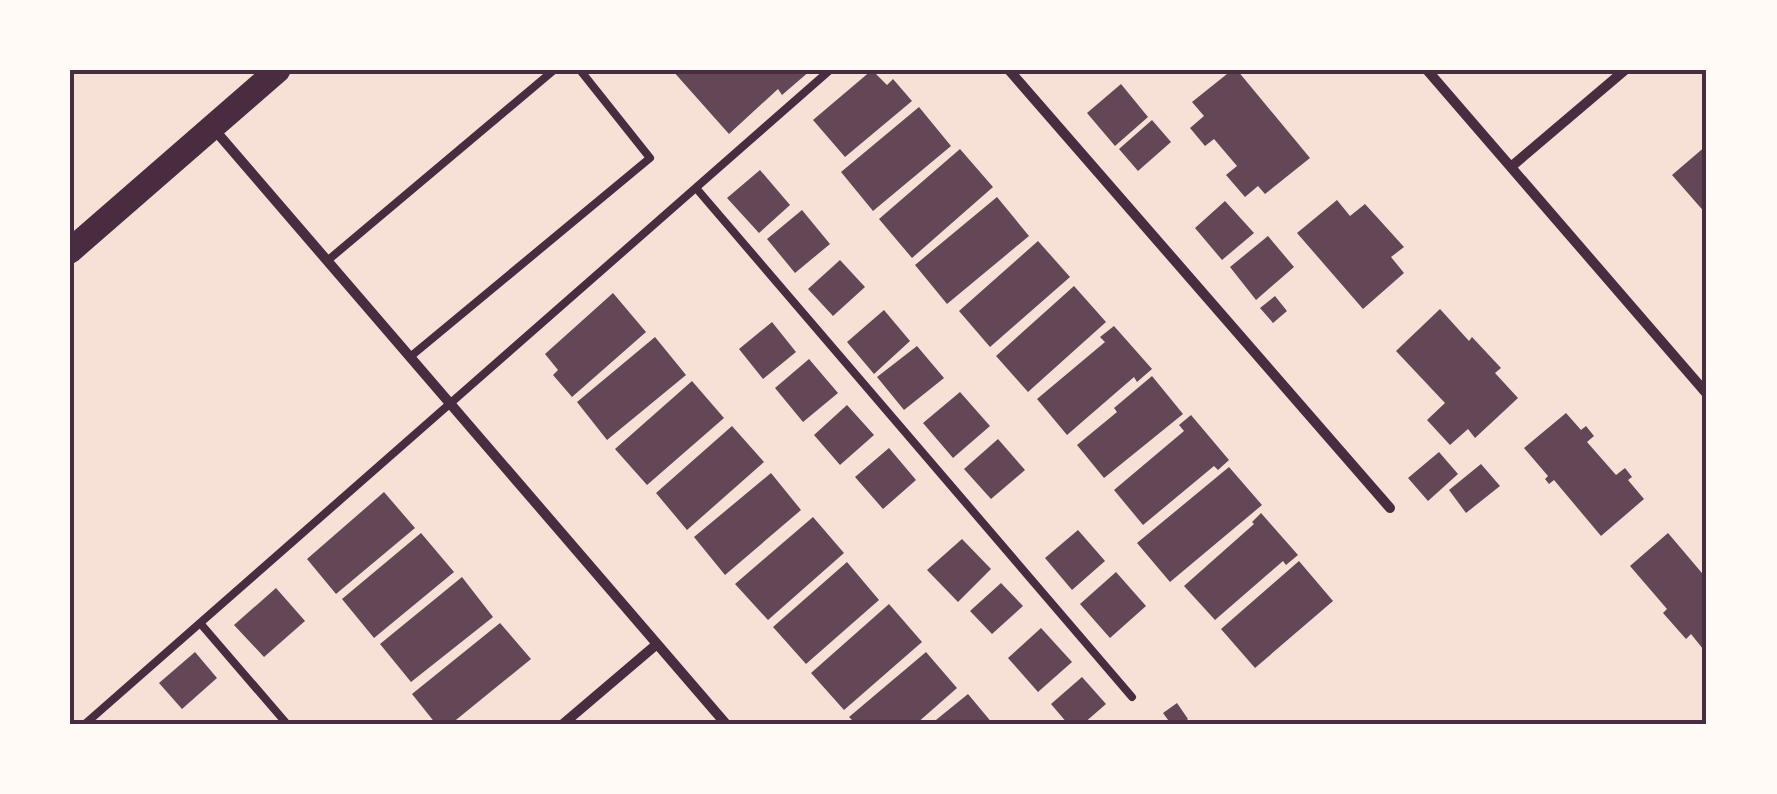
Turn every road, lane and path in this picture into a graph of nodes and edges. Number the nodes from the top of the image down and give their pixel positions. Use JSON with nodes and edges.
{"nodes":[{"id":1,"x":278,"y":70,"type":"edge"},
{"id":2,"x":554,"y":70,"type":"edge"},
{"id":3,"x":580,"y":70,"type":"edge"},
{"id":4,"x":830,"y":70,"type":"edge"},
{"id":5,"x":1008,"y":70,"type":"edge"},
{"id":6,"x":1427,"y":70,"type":"edge"},
{"id":7,"x":1625,"y":70,"type":"edge"},
{"id":8,"x":212,"y":127,"type":"junction"},
{"id":9,"x":1512,"y":166,"type":"junction"},
{"id":10,"x":696,"y":188,"type":"junction"},
{"id":11,"x":70,"y":251,"type":"edge"},
{"id":12,"x":327,"y":262,"type":"junction"},
{"id":13,"x":410,"y":357,"type":"junction"},
{"id":14,"x":1707,"y":394,"type":"edge"},
{"id":15,"x":451,"y":405,"type":"junction"},
{"id":16,"x":1390,"y":508,"type":"dead end"},
{"id":17,"x":200,"y":623,"type":"junction"},
{"id":18,"x":657,"y":644,"type":"junction"},
{"id":19,"x":1132,"y":698,"type":"dead end"},
{"id":20,"x":85,"y":724,"type":"edge"},
{"id":21,"x":287,"y":724,"type":"edge"},
{"id":22,"x":564,"y":724,"type":"edge"},
{"id":23,"x":726,"y":724,"type":"edge"}],
"edges":[{"from":1,"to":8,"type":"main road"},
{"from":2,"to":12,"type":"lane"},
{"from":3,"to":13,"type":"lane"},
{"from":4,"to":10,"type":"lane"},
{"from":5,"to":16,"type":"street"},
{"from":6,"to":9,"type":"street"},
{"from":7,"to":9,"type":"street"},
{"from":8,"to":11,"type":"main road"},
{"from":8,"to":12,"type":"street"},
{"from":9,"to":14,"type":"street"},
{"from":10,"to":15,"type":"lane"},
{"from":10,"to":19,"type":"lane"},
{"from":12,"to":13,"type":"street"},
{"from":13,"to":15,"type":"street"},
{"from":15,"to":17,"type":"lane"},
{"from":15,"to":18,"type":"street"},
{"from":17,"to":20,"type":"lane"},
{"from":17,"to":21,"type":"lane"},
{"from":18,"to":22,"type":"street"},
{"from":18,"to":23,"type":"street"}]}
